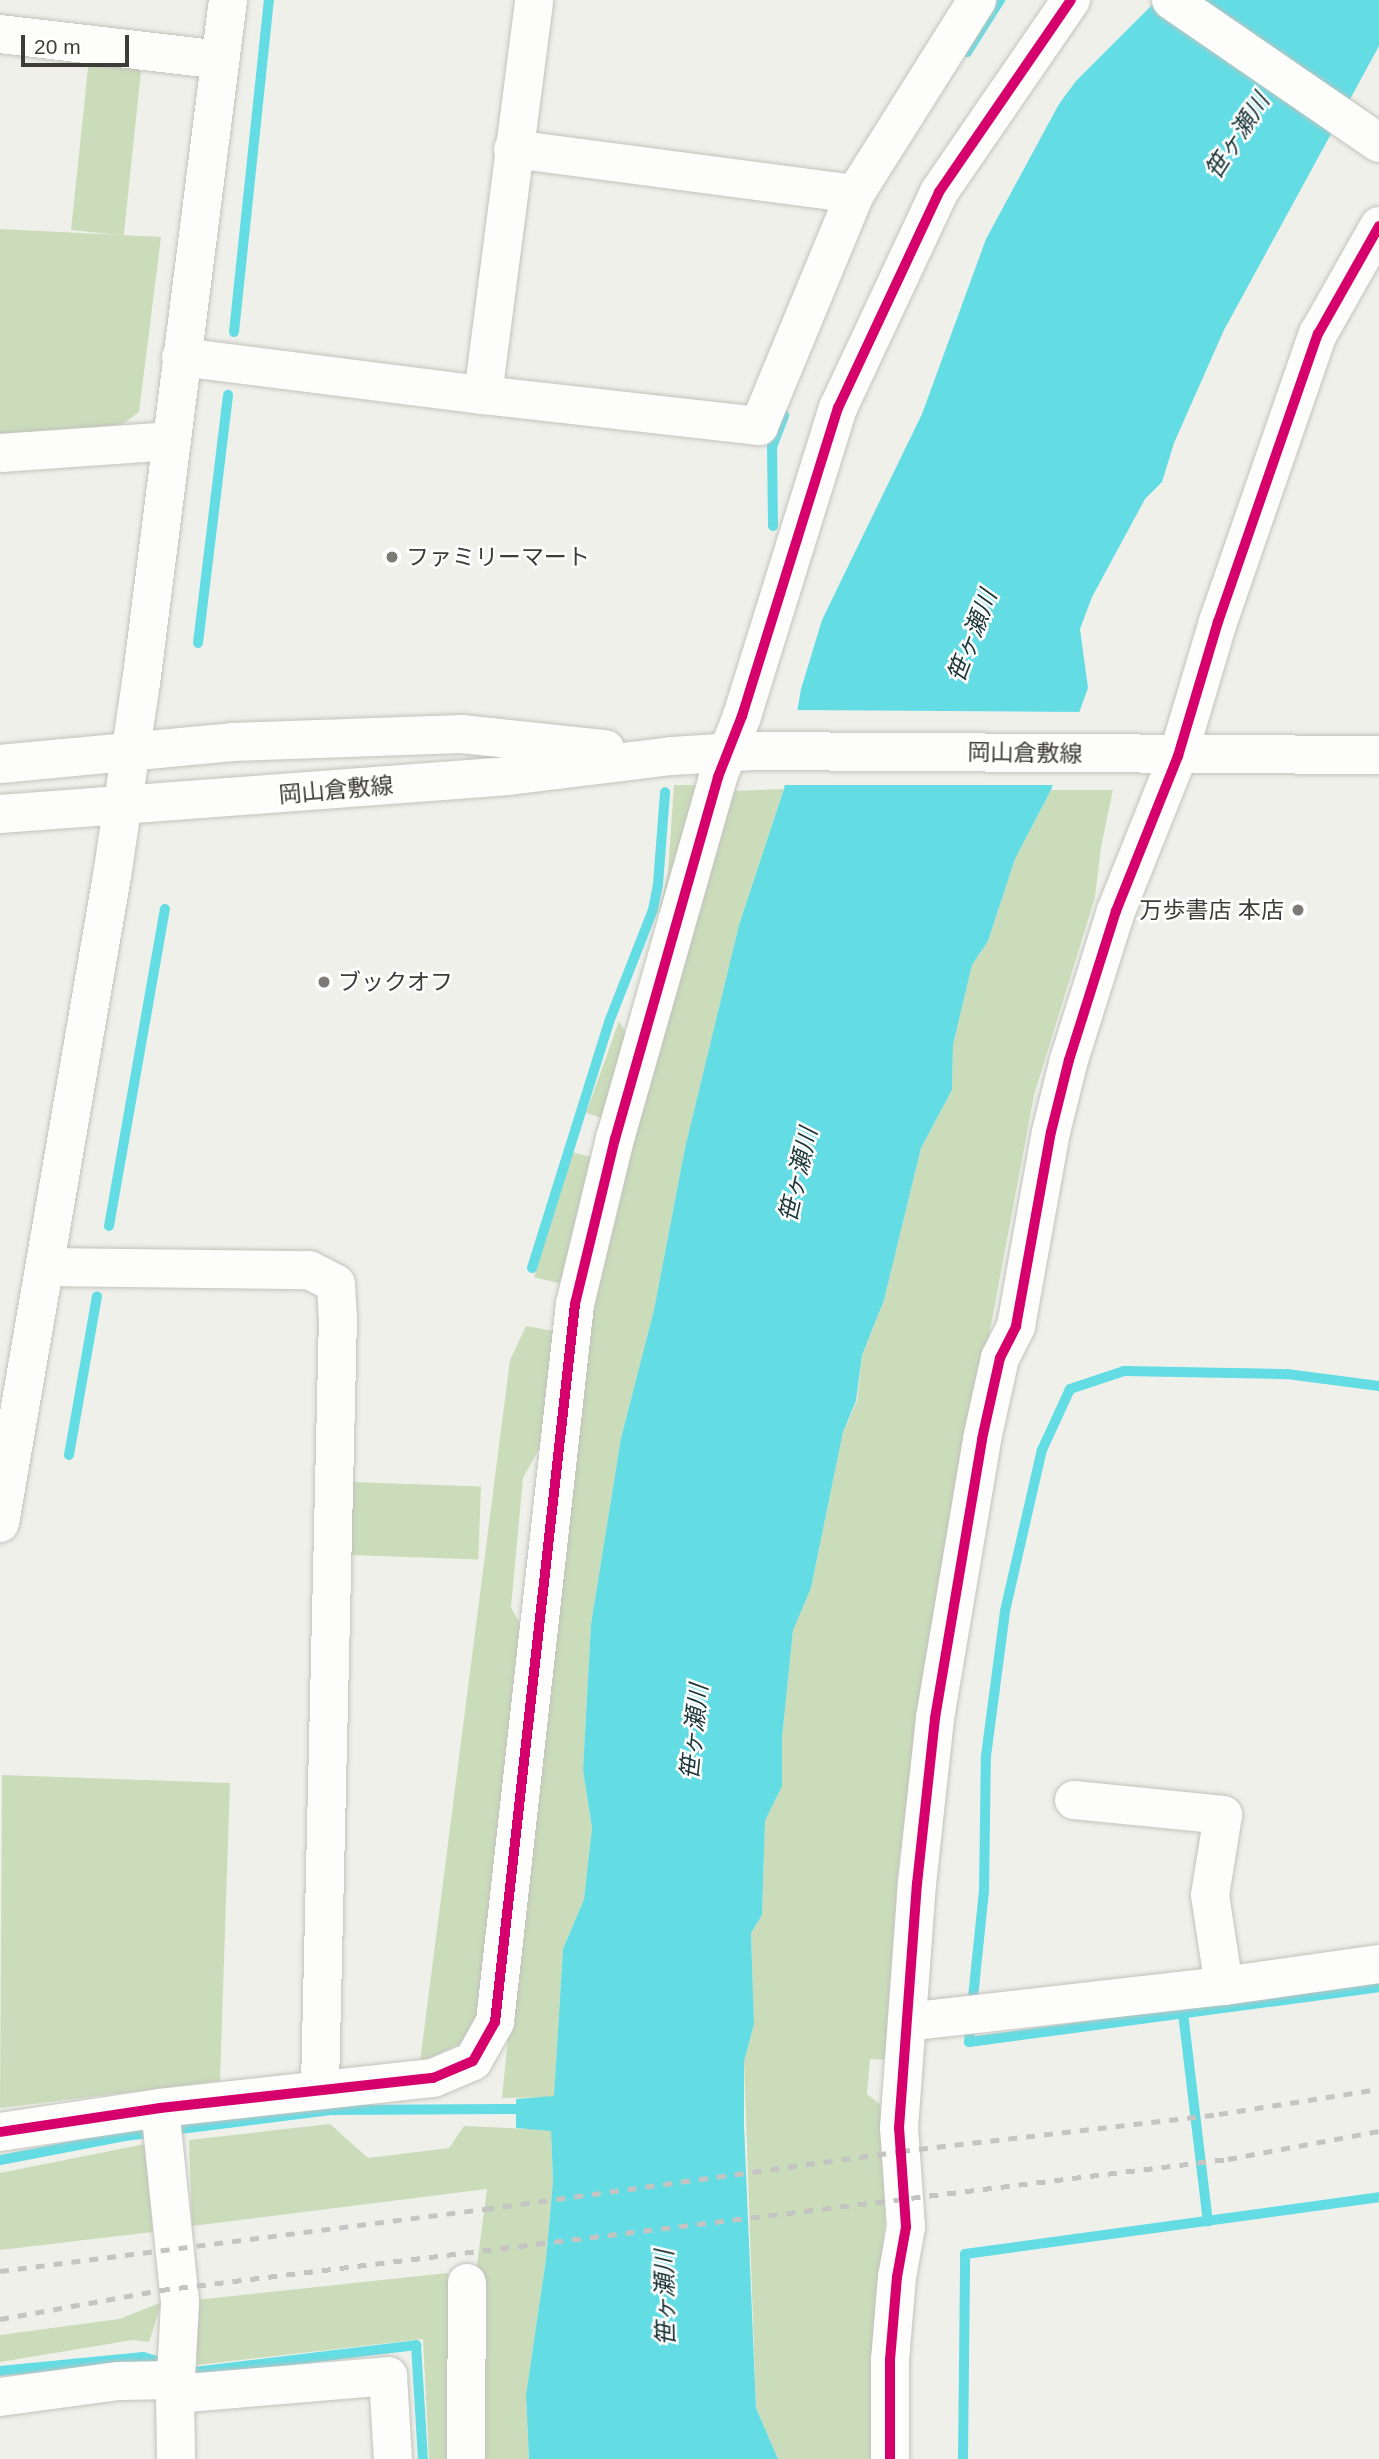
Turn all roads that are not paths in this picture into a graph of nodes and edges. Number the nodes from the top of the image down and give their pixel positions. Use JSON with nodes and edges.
{"nodes":[{"id":1,"x":228,"y":0,"type":"edge"},
{"id":2,"x":534,"y":0,"type":"edge"},
{"id":3,"x":976,"y":0,"type":"edge"},
{"id":4,"x":1071,"y":0,"type":"edge"},
{"id":5,"x":1171,"y":0,"type":"edge"},
{"id":6,"x":0,"y":34,"type":"edge"},
{"id":7,"x":220,"y":60,"type":"junction"},
{"id":8,"x":1379,"y":143,"type":"edge"},
{"id":9,"x":513,"y":149,"type":"junction"},
{"id":10,"x":855,"y":194,"type":"junction"},
{"id":11,"x":1379,"y":226,"type":"edge"},
{"id":12,"x":1379,"y":269,"type":"edge"},
{"id":13,"x":181,"y":357,"type":"junction"},
{"id":14,"x":483,"y":395,"type":"junction"},
{"id":15,"x":171,"y":442,"type":"junction"},
{"id":16,"x":1278,"y":450,"type":"junction"},
{"id":17,"x":0,"y":453,"type":"edge"},
{"id":18,"x":740,"y":751,"type":"junction"},
{"id":19,"x":131,"y":752,"type":"junction"},
{"id":20,"x":1168,"y":755,"type":"junction"},
{"id":21,"x":1379,"y":755,"type":"edge"},
{"id":22,"x":672,"y":756,"type":"junction"},
{"id":23,"x":0,"y":764,"type":"edge"},
{"id":24,"x":122,"y":806,"type":"junction"},
{"id":25,"x":0,"y":814,"type":"edge"},
{"id":26,"x":45,"y":1267,"type":"junction"},
{"id":27,"x":4,"y":1476,"type":"edge"},
{"id":28,"x":0,"y":1523,"type":"edge"},
{"id":29,"x":1074,"y":1800,"type":"dead end"},
{"id":30,"x":1379,"y":1964,"type":"edge"},
{"id":31,"x":1224,"y":1986,"type":"junction"},
{"id":32,"x":907,"y":2022,"type":"junction"},
{"id":33,"x":320,"y":2089,"type":"junction"},
{"id":34,"x":162,"y":2122,"type":"junction"},
{"id":35,"x":0,"y":2132,"type":"edge"},
{"id":36,"x":467,"y":2283,"type":"dead end"},
{"id":37,"x":176,"y":2376,"type":"junction"},
{"id":38,"x":0,"y":2397,"type":"edge"},
{"id":39,"x":176,"y":2459,"type":"edge"},
{"id":40,"x":393,"y":2459,"type":"edge"},
{"id":41,"x":466,"y":2459,"type":"edge"},
{"id":42,"x":890,"y":2459,"type":"edge"}],
"edges":[{"from":1,"to":7,"type":"street"},
{"from":2,"to":9,"type":"street"},
{"from":3,"to":10,"type":"street"},
{"from":4,"to":18,"type":"street"},
{"from":5,"to":8,"type":"street"},
{"from":6,"to":7,"type":"street"},
{"from":7,"to":13,"type":"street"},
{"from":9,"to":10,"type":"street"},
{"from":9,"to":14,"type":"street"},
{"from":10,"to":14,"type":"street"},
{"from":11,"to":16,"type":"street"},
{"from":12,"to":16,"type":"street"},
{"from":13,"to":14,"type":"street"},
{"from":13,"to":15,"type":"street"},
{"from":15,"to":17,"type":"street"},
{"from":15,"to":19,"type":"street"},
{"from":16,"to":20,"type":"street"},
{"from":18,"to":20,"type":"street","name":"岡山倉敷線"},
{"from":18,"to":22,"type":"street","name":"岡山倉敷線"},
{"from":18,"to":33,"type":"street"},
{"from":19,"to":22,"type":"street","name":"岡山倉敷線"},
{"from":19,"to":23,"type":"street","name":"岡山倉敷線"},
{"from":19,"to":24,"type":"street"},
{"from":20,"to":21,"type":"street","name":"岡山倉敷線"},
{"from":20,"to":32,"type":"street"},
{"from":22,"to":24,"type":"street","name":"岡山倉敷線"},
{"from":24,"to":25,"type":"street","name":"岡山倉敷線"},
{"from":24,"to":26,"type":"street"},
{"from":26,"to":27,"type":"street"},
{"from":26,"to":33,"type":"street"},
{"from":27,"to":28,"type":"street"},
{"from":29,"to":31,"type":"street"},
{"from":30,"to":31,"type":"street"},
{"from":31,"to":32,"type":"street"},
{"from":32,"to":42,"type":"street"},
{"from":33,"to":34,"type":"street"},
{"from":34,"to":35,"type":"street"},
{"from":34,"to":37,"type":"street"},
{"from":36,"to":41,"type":"street"},
{"from":37,"to":38,"type":"street"},
{"from":37,"to":39,"type":"street"},
{"from":37,"to":40,"type":"street"}]}
